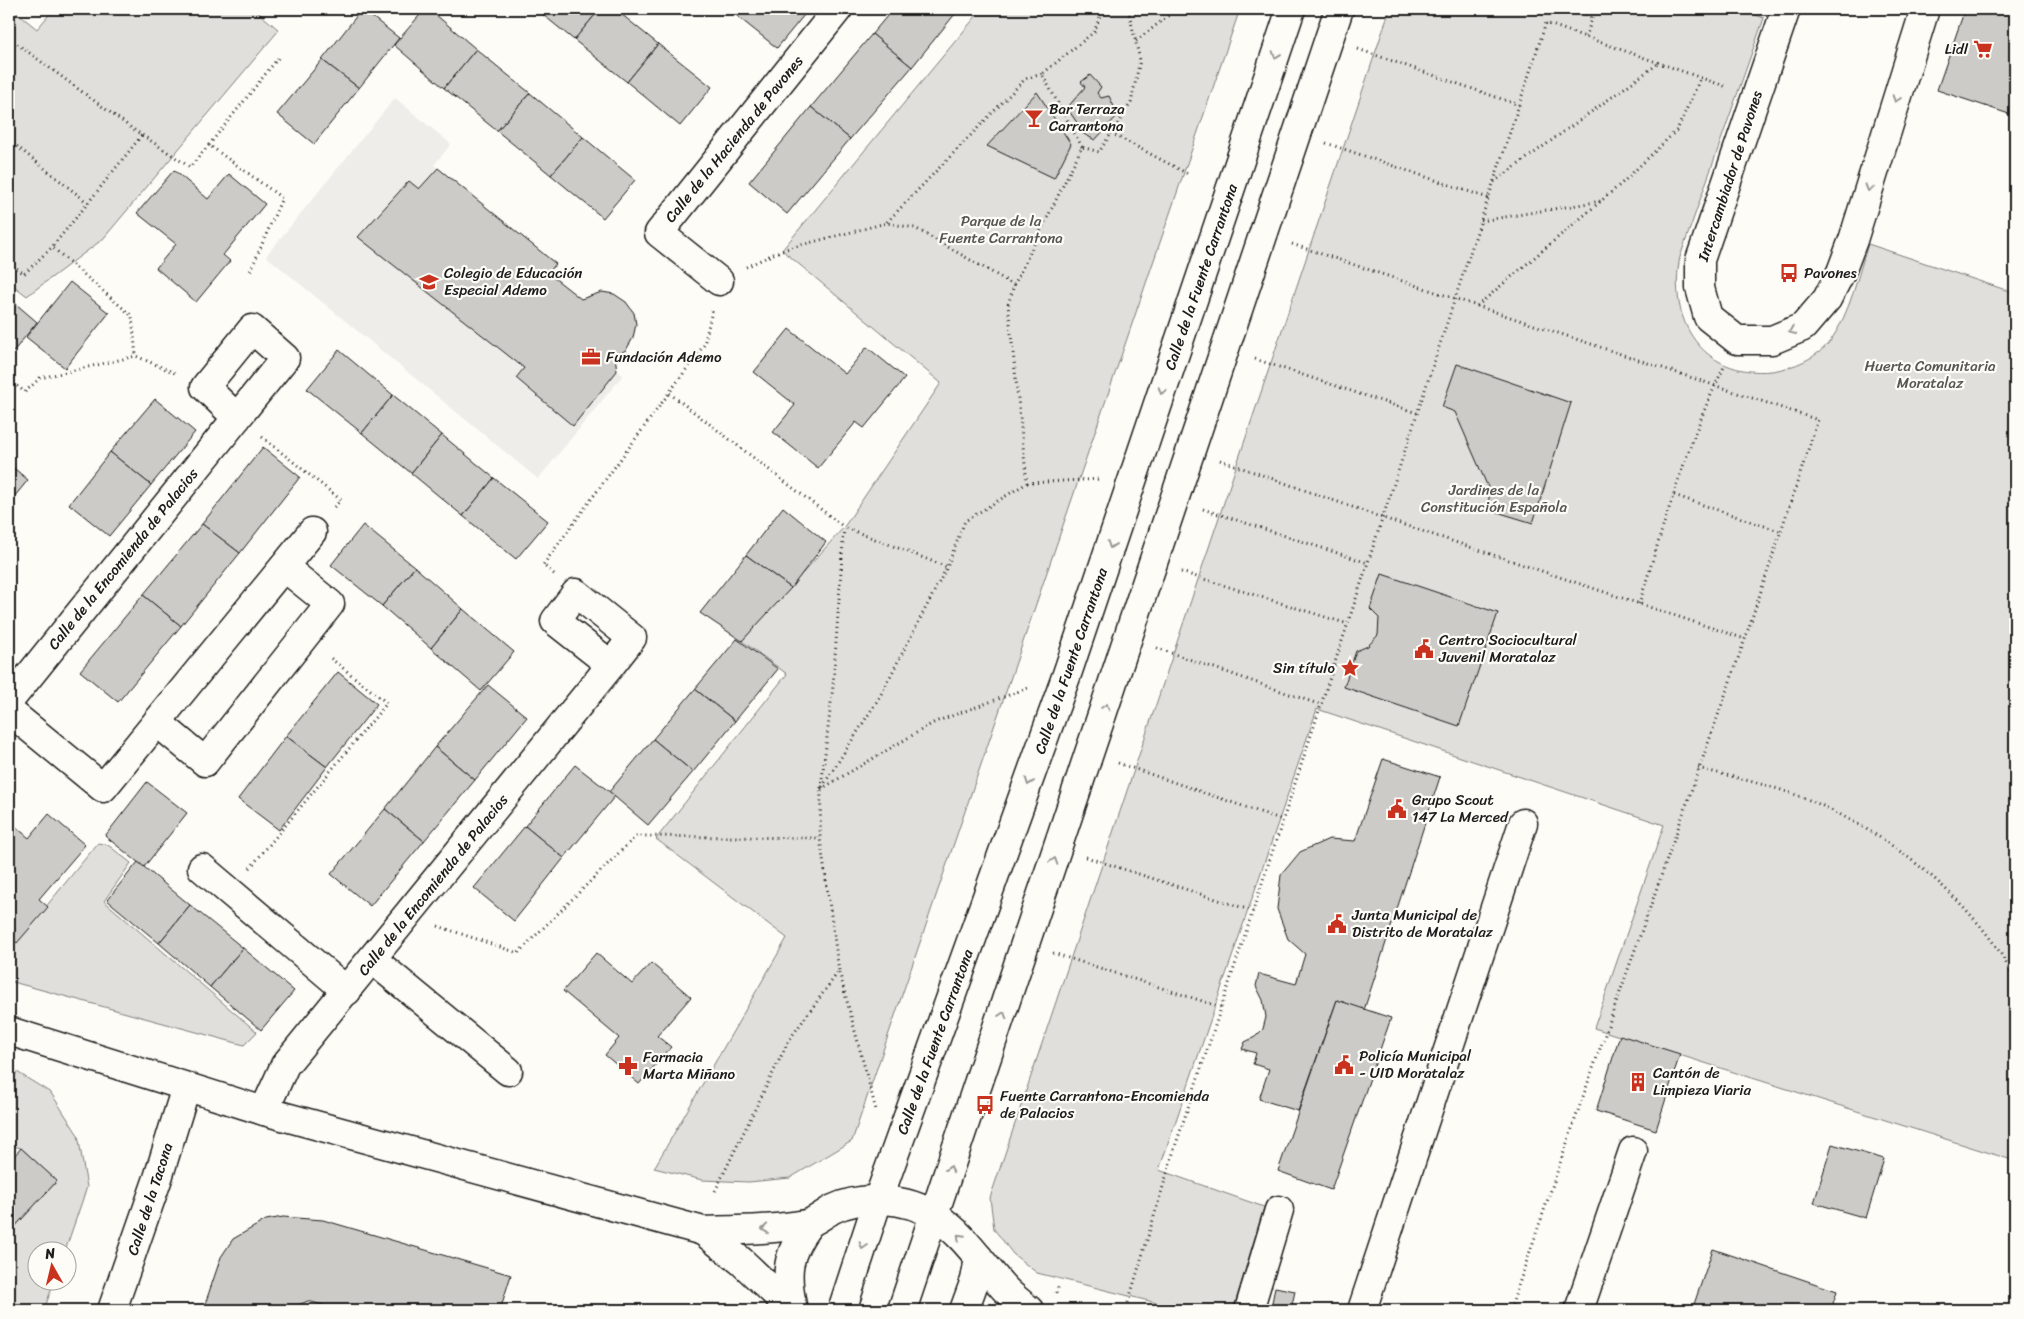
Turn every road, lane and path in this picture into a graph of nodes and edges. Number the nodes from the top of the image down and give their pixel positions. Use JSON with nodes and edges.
{"nodes":[{"id":1,"x":838,"y":9,"type":"edge"},
{"id":2,"x":1103,"y":9,"type":"edge"},
{"id":3,"x":1128,"y":9,"type":"edge"},
{"id":4,"x":1177,"y":9,"type":"edge"},
{"id":5,"x":1291,"y":9,"type":"edge"},
{"id":6,"x":1339,"y":9,"type":"edge"},
{"id":7,"x":1571,"y":9,"type":"edge"},
{"id":8,"x":1595,"y":9,"type":"edge"},
{"id":9,"x":1786,"y":9,"type":"edge"},
{"id":10,"x":1925,"y":9,"type":"edge"},
{"id":11,"x":1592,"y":16,"type":"junction"},
{"id":12,"x":1586,"y":37,"type":"junction"},
{"id":13,"x":9,"y":38,"type":"edge"},
{"id":14,"x":1136,"y":41,"type":"junction"},
{"id":15,"x":1357,"y":49,"type":"dead end"},
{"id":16,"x":279,"y":57,"type":"dead end"},
{"id":17,"x":1660,"y":63,"type":"junction"},
{"id":18,"x":1042,"y":74,"type":"junction"},
{"id":19,"x":1701,"y":77,"type":"junction"},
{"id":20,"x":1756,"y":97,"type":"junction"},
{"id":21,"x":1519,"y":105,"type":"junction"},
{"id":22,"x":1111,"y":133,"type":"junction"},
{"id":23,"x":142,"y":135,"type":"junction"},
{"id":24,"x":9,"y":140,"type":"edge"},
{"id":25,"x":1325,"y":143,"type":"dead end"},
{"id":26,"x":209,"y":145,"type":"junction"},
{"id":27,"x":1082,"y":147,"type":"junction"},
{"id":28,"x":1188,"y":174,"type":"dead end"},
{"id":29,"x":1493,"y":183,"type":"junction"},
{"id":30,"x":1488,"y":198,"type":"junction"},
{"id":31,"x":1602,"y":201,"type":"junction"},
{"id":32,"x":88,"y":203,"type":"junction"},
{"id":33,"x":1481,"y":221,"type":"junction"},
{"id":34,"x":886,"y":223,"type":"junction"},
{"id":35,"x":1291,"y":244,"type":"dead end"},
{"id":36,"x":52,"y":246,"type":"junction"},
{"id":37,"x":9,"y":262,"type":"edge"},
{"id":38,"x":250,"y":272,"type":"dead end"},
{"id":39,"x":719,"y":281,"type":"junction"},
{"id":40,"x":1014,"y":285,"type":"junction"},
{"id":41,"x":1455,"y":299,"type":"junction"},
{"id":42,"x":1476,"y":306,"type":"junction"},
{"id":43,"x":1737,"y":340,"type":"junction"},
{"id":44,"x":136,"y":356,"type":"junction"},
{"id":45,"x":1252,"y":358,"type":"dead end"},
{"id":46,"x":9,"y":380,"type":"edge"},
{"id":47,"x":206,"y":387,"type":"junction"},
{"id":48,"x":1714,"y":387,"type":"junction"},
{"id":49,"x":669,"y":393,"type":"junction"},
{"id":50,"x":1417,"y":413,"type":"junction"},
{"id":51,"x":237,"y":418,"type":"junction"},
{"id":52,"x":1217,"y":459,"type":"dead end"},
{"id":53,"x":1104,"y":479,"type":"dead end"},
{"id":54,"x":1027,"y":483,"type":"junction"},
{"id":55,"x":1674,"y":496,"type":"junction"},
{"id":56,"x":1200,"y":508,"type":"dead end"},
{"id":57,"x":1383,"y":518,"type":"junction"},
{"id":58,"x":844,"y":527,"type":"junction"},
{"id":59,"x":312,"y":532,"type":"joint"},
{"id":60,"x":1782,"y":532,"type":"junction"},
{"id":61,"x":1368,"y":563,"type":"junction"},
{"id":62,"x":947,"y":566,"type":"junction"},
{"id":63,"x":284,"y":567,"type":"junction"},
{"id":64,"x":1178,"y":571,"type":"dead end"},
{"id":65,"x":576,"y":593,"type":"joint"},
{"id":66,"x":1639,"y":604,"type":"junction"},
{"id":67,"x":1348,"y":624,"type":"junction"},
{"id":68,"x":304,"y":637,"type":"junction"},
{"id":69,"x":1745,"y":639,"type":"junction"},
{"id":70,"x":1152,"y":646,"type":"dead end"},
{"id":71,"x":1067,"y":674,"type":"junction"},
{"id":72,"x":9,"y":701,"type":"edge"},
{"id":73,"x":1321,"y":704,"type":"junction"},
{"id":74,"x":9,"y":711,"type":"edge"},
{"id":75,"x":157,"y":722,"type":"junction"},
{"id":76,"x":1113,"y":762,"type":"dead end"},
{"id":77,"x":1698,"y":768,"type":"junction"},
{"id":78,"x":820,"y":789,"type":"junction"},
{"id":79,"x":1283,"y":820,"type":"junction"},
{"id":80,"x":1523,"y":823,"type":"dead end"},
{"id":81,"x":820,"y":838,"type":"junction"},
{"id":82,"x":1081,"y":855,"type":"dead end"},
{"id":83,"x":202,"y":868,"type":"dead end"},
{"id":84,"x":230,"y":892,"type":"junction"},
{"id":85,"x":1253,"y":911,"type":"junction"},
{"id":86,"x":431,"y":923,"type":"dead end"},
{"id":87,"x":1048,"y":952,"type":"dead end"},
{"id":88,"x":373,"y":960,"type":"junction"},
{"id":89,"x":839,"y":971,"type":"junction"},
{"id":90,"x":2015,"y":981,"type":"edge"},
{"id":91,"x":347,"y":991,"type":"junction"},
{"id":92,"x":1221,"y":1007,"type":"junction"},
{"id":93,"x":9,"y":1031,"type":"edge"},
{"id":94,"x":508,"y":1071,"type":"dead end"},
{"id":95,"x":186,"y":1087,"type":"junction"},
{"id":96,"x":264,"y":1111,"type":"junction"},
{"id":97,"x":876,"y":1112,"type":"dead end"},
{"id":98,"x":1633,"y":1151,"type":"dead end"},
{"id":99,"x":715,"y":1191,"type":"dead end"},
{"id":100,"x":878,"y":1200,"type":"junction"},
{"id":101,"x":1279,"y":1210,"type":"dead end"},
{"id":102,"x":934,"y":1215,"type":"junction"},
{"id":103,"x":809,"y":1224,"type":"junction"},
{"id":104,"x":703,"y":1231,"type":"junction"},
{"id":105,"x":979,"y":1258,"type":"junction"},
{"id":106,"x":1128,"y":1303,"type":"dead end"},
{"id":107,"x":112,"y":1310,"type":"edge"},
{"id":108,"x":793,"y":1310,"type":"edge"},
{"id":109,"x":842,"y":1310,"type":"edge"},
{"id":110,"x":902,"y":1310,"type":"edge"},
{"id":111,"x":964,"y":1310,"type":"edge"},
{"id":112,"x":1029,"y":1310,"type":"edge"},
{"id":113,"x":1249,"y":1310,"type":"edge"},
{"id":114,"x":1362,"y":1310,"type":"edge"},
{"id":115,"x":1510,"y":1310,"type":"edge"},
{"id":116,"x":1579,"y":1310,"type":"edge"}],
"edges":[{"from":1,"to":39,"type":"main road","name":"Calle de la Hacienda de Pavones"},
{"from":2,"to":18,"type":"path"},
{"from":3,"to":14,"type":"path"},
{"from":4,"to":14,"type":"path"},
{"from":5,"to":71,"type":"main road","name":"Calle de la Fuente Carrantona","one_way":true},
{"from":102,"to":6,"type":"main road","one_way":true},
{"from":7,"to":11,"type":"path"},
{"from":8,"to":11,"type":"path"},
{"from":9,"to":20,"type":"main road","name":"Intercambiador de Pavones"},
{"from":10,"to":43,"type":"main road","one_way":true},
{"from":11,"to":12,"type":"path"},
{"from":12,"to":17,"type":"path"},
{"from":12,"to":21,"type":"path"},
{"from":13,"to":23,"type":"path"},
{"from":14,"to":22,"type":"path"},
{"from":15,"to":21,"type":"path"},
{"from":16,"to":26,"type":"path"},
{"from":17,"to":19,"type":"path"},
{"from":17,"to":29,"type":"path"},
{"from":18,"to":27,"type":"path"},
{"from":18,"to":34,"type":"path"},
{"from":19,"to":20,"type":"path"},
{"from":19,"to":31,"type":"path"},
{"from":20,"to":43,"type":"main road","name":"Intercambiador de Pavones"},
{"from":21,"to":29,"type":"path"},
{"from":22,"to":27,"type":"path"},
{"from":22,"to":28,"type":"path"},
{"from":23,"to":26,"type":"path"},
{"from":23,"to":32,"type":"path"},
{"from":24,"to":32,"type":"path"},
{"from":25,"to":30,"type":"path"},
{"from":26,"to":38,"type":"path"},
{"from":27,"to":40,"type":"path"},
{"from":29,"to":30,"type":"path"},
{"from":30,"to":33,"type":"path"},
{"from":31,"to":33,"type":"path"},
{"from":31,"to":42,"type":"path"},
{"from":32,"to":36,"type":"path"},
{"from":33,"to":41,"type":"path"},
{"from":34,"to":39,"type":"path"},
{"from":34,"to":40,"type":"path"},
{"from":35,"to":41,"type":"path"},
{"from":36,"to":37,"type":"path"},
{"from":36,"to":44,"type":"path"},
{"from":39,"to":49,"type":"path"},
{"from":40,"to":54,"type":"path"},
{"from":41,"to":42,"type":"path"},
{"from":41,"to":50,"type":"path"},
{"from":42,"to":48,"type":"path"},
{"from":43,"to":48,"type":"path"},
{"from":44,"to":46,"type":"path"},
{"from":44,"to":47,"type":"path"},
{"from":45,"to":50,"type":"path"},
{"from":47,"to":51,"type":"main road"},
{"from":47,"to":51,"type":"main road","name":"Calle de la Encomienda de Palacios"},
{"from":48,"to":55,"type":"path"},
{"from":48,"to":60,"type":"path"},
{"from":49,"to":58,"type":"path"},
{"from":49,"to":65,"type":"path"},
{"from":50,"to":57,"type":"path"},
{"from":51,"to":59,"type":"path"},
{"from":51,"to":72,"type":"main road","name":"Calle de la Encomienda de Palacios"},
{"from":52,"to":57,"type":"path"},
{"from":53,"to":54,"type":"path"},
{"from":54,"to":62,"type":"path"},
{"from":55,"to":60,"type":"path"},
{"from":55,"to":66,"type":"path"},
{"from":56,"to":61,"type":"path"},
{"from":57,"to":61,"type":"path"},
{"from":57,"to":66,"type":"path"},
{"from":58,"to":62,"type":"path"},
{"from":58,"to":78,"type":"path"},
{"from":59,"to":63,"type":"main road"},
{"from":60,"to":69,"type":"path"},
{"from":61,"to":67,"type":"path"},
{"from":62,"to":78,"type":"path"},
{"from":63,"to":68,"type":"main road"},
{"from":63,"to":75,"type":"main road"},
{"from":64,"to":67,"type":"path"},
{"from":65,"to":88,"type":"main road","name":"Calle de la Encomienda de Palacios"},
{"from":66,"to":69,"type":"path"},
{"from":67,"to":73,"type":"path"},
{"from":68,"to":75,"type":"main road"},
{"from":68,"to":84,"type":"path"},
{"from":69,"to":77,"type":"path"},
{"from":70,"to":73,"type":"path"},
{"from":71,"to":78,"type":"path"},
{"from":71,"to":100,"type":"main road","name":"Calle de la Fuente Carrantona","one_way":true},
{"from":73,"to":79,"type":"path"},
{"from":74,"to":75,"type":"main road"},
{"from":76,"to":79,"type":"path"},
{"from":77,"to":90,"type":"path"},
{"from":77,"to":115,"type":"path"},
{"from":78,"to":81,"type":"path"},
{"from":79,"to":85,"type":"path"},
{"from":80,"to":114,"type":"main road"},
{"from":81,"to":86,"type":"path"},
{"from":81,"to":89,"type":"path"},
{"from":82,"to":85,"type":"path"},
{"from":83,"to":84,"type":"main road"},
{"from":84,"to":91,"type":"main road"},
{"from":85,"to":92,"type":"path"},
{"from":87,"to":92,"type":"path"},
{"from":88,"to":91,"type":"main road","name":"Calle de la Encomienda de Palacios"},
{"from":88,"to":94,"type":"main road"},
{"from":89,"to":97,"type":"path"},
{"from":89,"to":99,"type":"path"},
{"from":91,"to":96,"type":"main road","name":"Calle de la Encomienda de Palacios"},
{"from":92,"to":106,"type":"path"},
{"from":93,"to":95,"type":"main road"},
{"from":95,"to":96,"type":"main road"},
{"from":95,"to":107,"type":"main road","name":"Calle de la Tacona"},
{"from":96,"to":104,"type":"main road"},
{"from":98,"to":116,"type":"main road"},
{"from":100,"to":102,"type":"main road"},
{"from":100,"to":103,"type":"main road"},
{"from":100,"to":109,"type":"main road","name":"Calle de la Fuente Carrantona","one_way":true},
{"from":101,"to":113,"type":"main road"},
{"from":105,"to":102,"type":"main road","one_way":true},
{"from":102,"to":110,"type":"main road"},
{"from":103,"to":104,"type":"main road","one_way":true},
{"from":103,"to":108,"type":"main road"},
{"from":104,"to":108,"type":"main road"},
{"from":105,"to":111,"type":"main road"},
{"from":105,"to":112,"type":"main road"}]}
